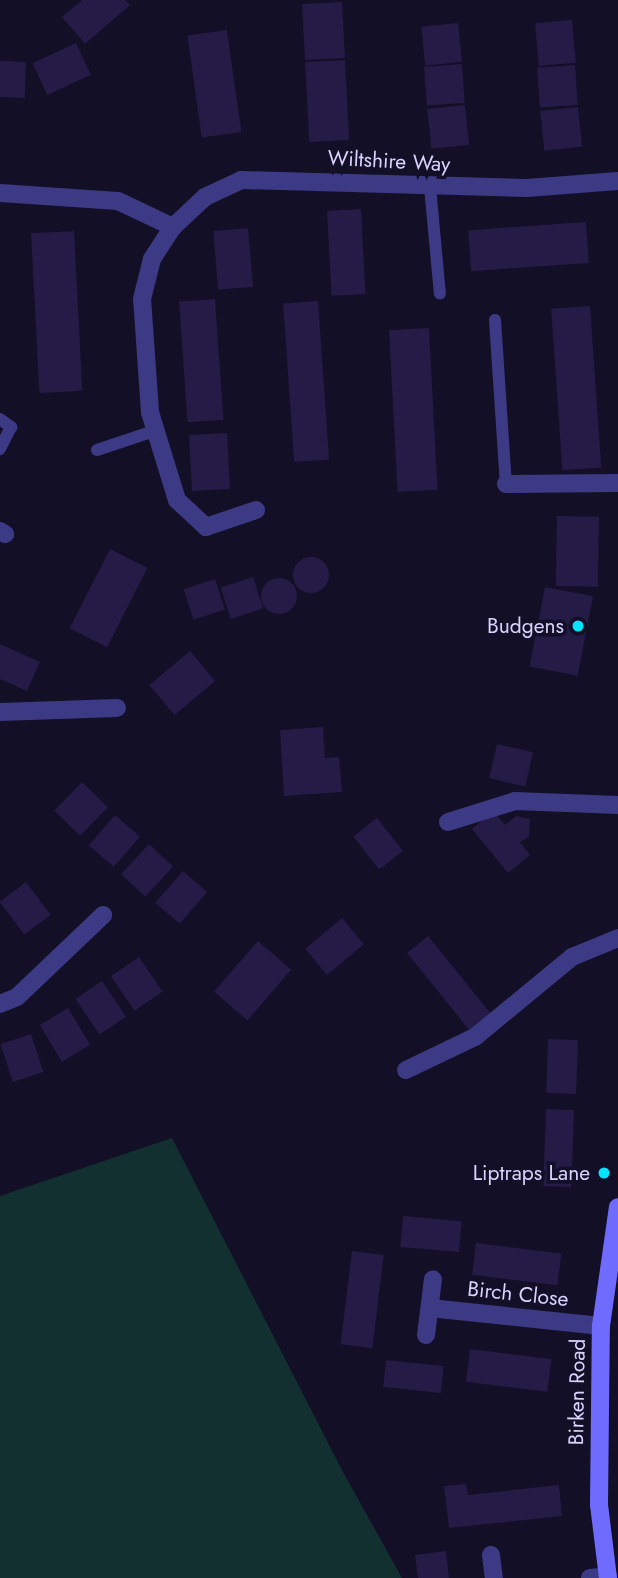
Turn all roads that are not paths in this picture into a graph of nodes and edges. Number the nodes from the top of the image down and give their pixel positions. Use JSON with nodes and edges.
{"nodes":[{"id":1,"x":618,"y":181,"type":"edge"},
{"id":2,"x":430,"y":187,"type":"junction"},
{"id":3,"x":0,"y":193,"type":"edge"},
{"id":4,"x":173,"y":227,"type":"junction"},
{"id":5,"x":440,"y":294,"type":"dead end"},
{"id":6,"x":495,"y":320,"type":"dead end"},
{"id":7,"x":0,"y":419,"type":"edge"},
{"id":8,"x":154,"y":431,"type":"junction"},
{"id":9,"x":0,"y":449,"type":"edge"},
{"id":10,"x":97,"y":450,"type":"dead end"},
{"id":11,"x":618,"y":483,"type":"edge"},
{"id":12,"x":506,"y":484,"type":"joint"},
{"id":13,"x":256,"y":510,"type":"dead end"},
{"id":14,"x":117,"y":708,"type":"dead end"},
{"id":15,"x":0,"y":712,"type":"edge"},
{"id":16,"x":618,"y":805,"type":"edge"},
{"id":17,"x":448,"y":822,"type":"dead end"},
{"id":18,"x":103,"y":915,"type":"dead end"},
{"id":19,"x":618,"y":938,"type":"edge"},
{"id":20,"x":0,"y":1004,"type":"edge"},
{"id":21,"x":406,"y":1070,"type":"dead end"},
{"id":22,"x":618,"y":1207,"type":"edge"},
{"id":23,"x":433,"y":1279,"type":"dead end"},
{"id":24,"x":430,"y":1308,"type":"junction"},
{"id":25,"x":601,"y":1326,"type":"junction"},
{"id":26,"x":426,"y":1335,"type":"dead end"},
{"id":27,"x":491,"y":1555,"type":"dead end"},
{"id":28,"x":602,"y":1577,"type":"edge"},
{"id":29,"x":494,"y":1578,"type":"edge"}],
"edges":[{"from":1,"to":2,"type":"street","name":"Wiltshire Way"},
{"from":2,"to":4,"type":"street","name":"Wiltshire Way"},
{"from":2,"to":5,"type":"lane"},
{"from":3,"to":4,"type":"street"},
{"from":4,"to":8,"type":"street","name":"Wiltshire Way"},
{"from":6,"to":12,"type":"lane"},
{"from":7,"to":9,"type":"lane"},
{"from":8,"to":10,"type":"lane"},
{"from":8,"to":13,"type":"street","name":"Wiltshire Way"},
{"from":11,"to":12,"type":"street"},
{"from":14,"to":15,"type":"street"},
{"from":16,"to":17,"type":"street"},
{"from":18,"to":20,"type":"street"},
{"from":19,"to":21,"type":"street"},
{"from":22,"to":25,"type":"street","name":"Birken Road"},
{"from":23,"to":24,"type":"street"},
{"from":24,"to":25,"type":"street","name":"Birch Close"},
{"from":24,"to":26,"type":"street"},
{"from":25,"to":28,"type":"street","name":"Birken Road"},
{"from":27,"to":29,"type":"street"}]}
